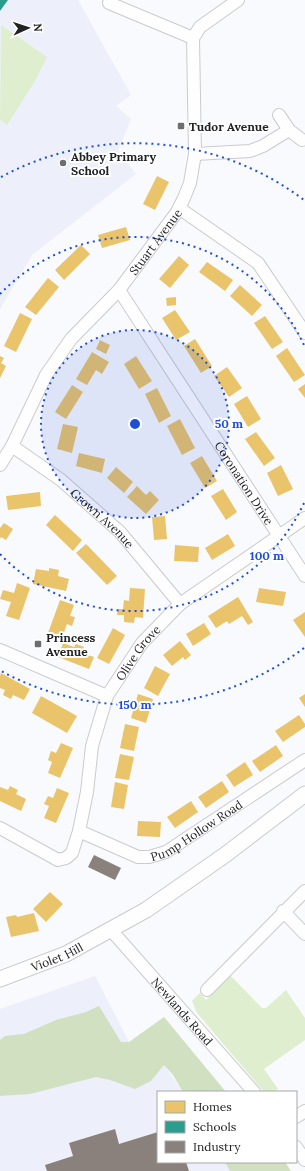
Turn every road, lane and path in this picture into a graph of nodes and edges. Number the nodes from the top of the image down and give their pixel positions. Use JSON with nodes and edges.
{"nodes":[{"id":1,"x":238,"y":0,"type":"edge"},
{"id":2,"x":109,"y":3,"type":"dead end"},
{"id":3,"x":193,"y":38,"type":"junction"},
{"id":4,"x":280,"y":114,"type":"dead end"},
{"id":5,"x":289,"y":130,"type":"junction"},
{"id":6,"x":302,"y":140,"type":"dead end"},
{"id":7,"x":195,"y":154,"type":"junction"},
{"id":8,"x":179,"y":208,"type":"junction"},
{"id":9,"x":119,"y":290,"type":"junction"},
{"id":10,"x":305,"y":333,"type":"edge"},
{"id":11,"x":12,"y":446,"type":"junction"},
{"id":12,"x":0,"y":465,"type":"edge"},
{"id":13,"x":305,"y":518,"type":"edge"},
{"id":14,"x":278,"y":537,"type":"junction"},
{"id":15,"x":305,"y":576,"type":"edge"},
{"id":16,"x":180,"y":604,"type":"junction"},
{"id":17,"x":0,"y":650,"type":"edge"},
{"id":18,"x":107,"y":696,"type":"junction"},
{"id":19,"x":305,"y":760,"type":"edge"},
{"id":20,"x":305,"y":794,"type":"edge"},
{"id":21,"x":0,"y":828,"type":"edge"},
{"id":22,"x":79,"y":831,"type":"junction"},
{"id":23,"x":305,"y":891,"type":"edge"},
{"id":24,"x":283,"y":911,"type":"junction"},
{"id":25,"x":111,"y":930,"type":"junction"},
{"id":26,"x":305,"y":934,"type":"edge"},
{"id":27,"x":0,"y":978,"type":"edge"},
{"id":28,"x":207,"y":990,"type":"dead end"},
{"id":29,"x":253,"y":1091,"type":"edge"},
{"id":30,"x":297,"y":1148,"type":"edge"},
{"id":31,"x":305,"y":1160,"type":"edge"}],
"edges":[{"from":1,"to":3,"type":"street"},
{"from":2,"to":3,"type":"street"},
{"from":3,"to":7,"type":"street","name":"Stuart Avenue"},
{"from":4,"to":5,"type":"street"},
{"from":5,"to":6,"type":"street"},
{"from":5,"to":7,"type":"street"},
{"from":7,"to":8,"type":"street","name":"Stuart Avenue"},
{"from":8,"to":9,"type":"street","name":"Stuart Avenue"},
{"from":8,"to":10,"type":"street"},
{"from":9,"to":11,"type":"street","name":"Stuart Avenue"},
{"from":9,"to":14,"type":"street","name":"Coronation Drive"},
{"from":11,"to":12,"type":"street","name":"Stuart Avenue"},
{"from":11,"to":16,"type":"street","name":"Crown Avenue"},
{"from":13,"to":14,"type":"street","name":"Olive Grove"},
{"from":14,"to":15,"type":"street","name":"Coronation Drive"},
{"from":14,"to":16,"type":"street","name":"Olive Grove"},
{"from":16,"to":18,"type":"street","name":"Olive Grove"},
{"from":17,"to":18,"type":"street"},
{"from":18,"to":22,"type":"street","name":"Olive Grove"},
{"from":19,"to":22,"type":"street","name":"Pump Hollow Road"},
{"from":20,"to":25,"type":"main road"},
{"from":21,"to":22,"type":"street","name":"Olive Grove"},
{"from":23,"to":24,"type":"street"},
{"from":24,"to":26,"type":"street"},
{"from":24,"to":28,"type":"street"},
{"from":25,"to":27,"type":"main road","name":"Violet Hill"},
{"from":25,"to":29,"type":"street","name":"Newlands Road"},
{"from":30,"to":31,"type":"street"}]}
